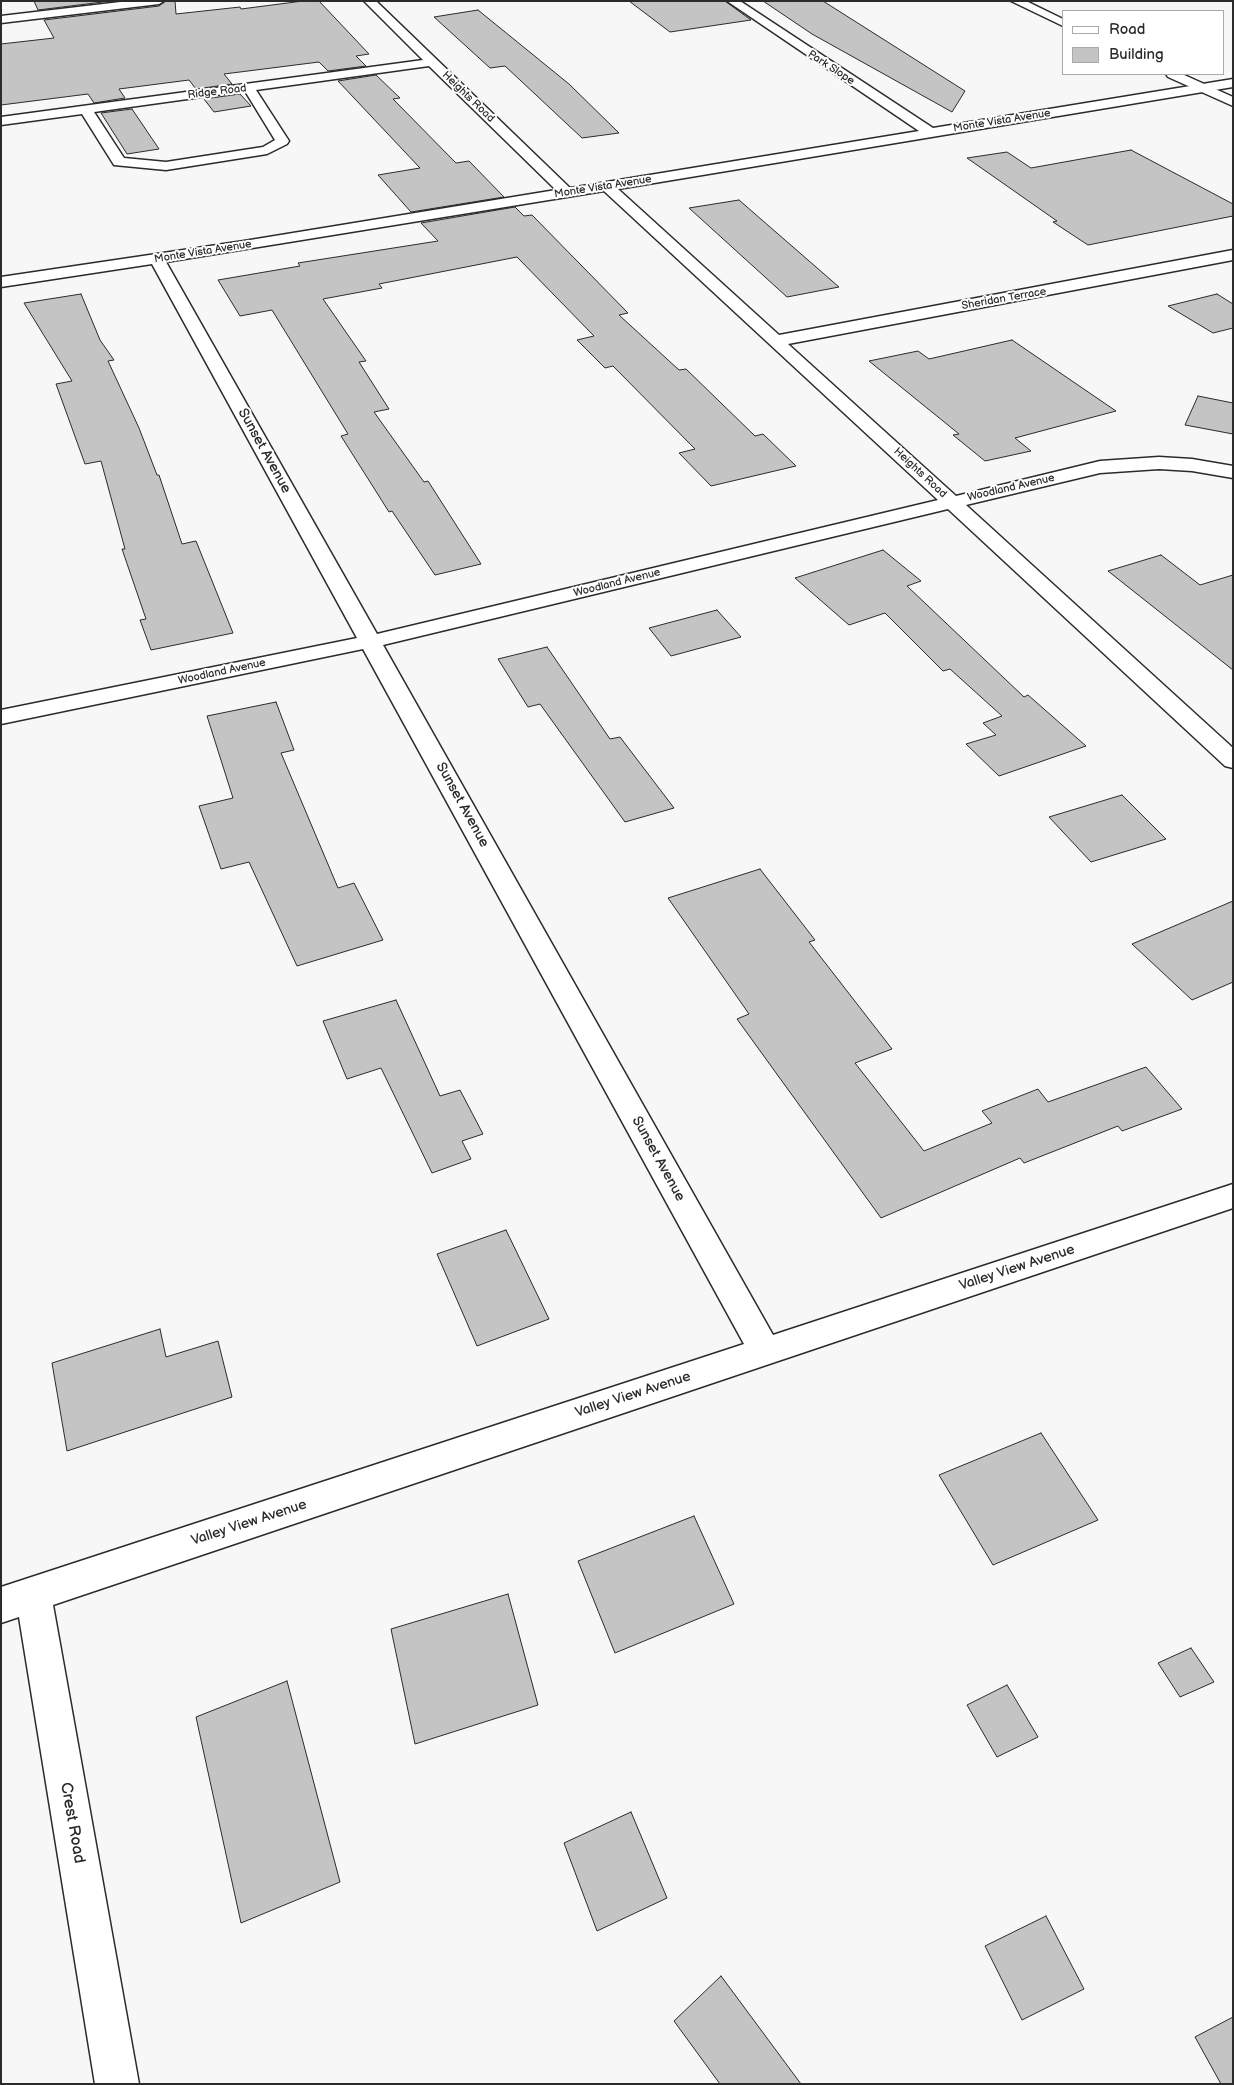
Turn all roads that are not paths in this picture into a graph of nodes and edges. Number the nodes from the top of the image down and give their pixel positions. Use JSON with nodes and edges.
{"nodes":[{"id":1,"x":159,"y":1,"type":"edge"},
{"id":2,"x":369,"y":1,"type":"edge"},
{"id":3,"x":732,"y":1,"type":"edge"},
{"id":4,"x":1016,"y":1,"type":"edge"},
{"id":5,"x":1,"y":20,"type":"edge"},
{"id":6,"x":1062,"y":23,"type":"edge"},
{"id":7,"x":432,"y":62,"type":"junction"},
{"id":8,"x":1174,"y":75,"type":"edge"},
{"id":9,"x":1233,"y":83,"type":"edge"},
{"id":10,"x":249,"y":88,"type":"junction"},
{"id":11,"x":1203,"y":88,"type":"junction"},
{"id":12,"x":1233,"y":102,"type":"edge"},
{"id":13,"x":86,"y":110,"type":"junction"},
{"id":14,"x":1,"y":121,"type":"edge"},
{"id":15,"x":931,"y":133,"type":"junction"},
{"id":16,"x":607,"y":186,"type":"junction"},
{"id":17,"x":567,"y":193,"type":"junction"},
{"id":18,"x":1233,"y":255,"type":"edge"},
{"id":19,"x":157,"y":259,"type":"junction"},
{"id":20,"x":1,"y":282,"type":"edge"},
{"id":21,"x":776,"y":341,"type":"junction"},
{"id":22,"x":1233,"y":472,"type":"edge"},
{"id":23,"x":952,"y":502,"type":"junction"},
{"id":24,"x":371,"y":642,"type":"junction"},
{"id":25,"x":1,"y":717,"type":"edge"},
{"id":26,"x":1233,"y":760,"type":"edge"},
{"id":27,"x":1233,"y":1196,"type":"edge"},
{"id":28,"x":765,"y":1351,"type":"junction"},
{"id":29,"x":17,"y":1600,"type":"edge"},
{"id":30,"x":117,"y":2084,"type":"edge"}],
"edges":[{"from":1,"to":5,"type":"street"},
{"from":2,"to":7,"type":"street","name":"Heights Road"},
{"from":3,"to":15,"type":"street","name":"Park Slope"},
{"from":4,"to":6,"type":"street"},
{"from":7,"to":10,"type":"street","name":"Ridge Road"},
{"from":7,"to":17,"type":"street","name":"Heights Road"},
{"from":8,"to":11,"type":"street"},
{"from":9,"to":11,"type":"street","name":"Monte Vista Avenue"},
{"from":10,"to":13,"type":"street","name":"Ridge Road"},
{"from":10,"to":13,"type":"street"},
{"from":11,"to":12,"type":"street"},
{"from":11,"to":15,"type":"street","name":"Monte Vista Avenue"},
{"from":13,"to":14,"type":"street","name":"Ridge Road"},
{"from":15,"to":16,"type":"street","name":"Monte Vista Avenue"},
{"from":16,"to":17,"type":"street","name":"Monte Vista Avenue"},
{"from":16,"to":21,"type":"street","name":"Heights Road"},
{"from":17,"to":19,"type":"street","name":"Monte Vista Avenue"},
{"from":18,"to":21,"type":"street","name":"Sheridan Terrace"},
{"from":19,"to":20,"type":"street","name":"Monte Vista Avenue"},
{"from":19,"to":24,"type":"street","name":"Sunset Avenue"},
{"from":21,"to":23,"type":"street","name":"Heights Road"},
{"from":22,"to":23,"type":"street","name":"Woodland Avenue"},
{"from":23,"to":24,"type":"street","name":"Woodland Avenue"},
{"from":23,"to":26,"type":"street","name":"Heights Road"},
{"from":24,"to":25,"type":"street","name":"Woodland Avenue"},
{"from":24,"to":28,"type":"street","name":"Sunset Avenue"},
{"from":27,"to":28,"type":"street","name":"Valley View Avenue"},
{"from":28,"to":29,"type":"street","name":"Valley View Avenue"},
{"from":29,"to":30,"type":"street","name":"Crest Road"}]}
